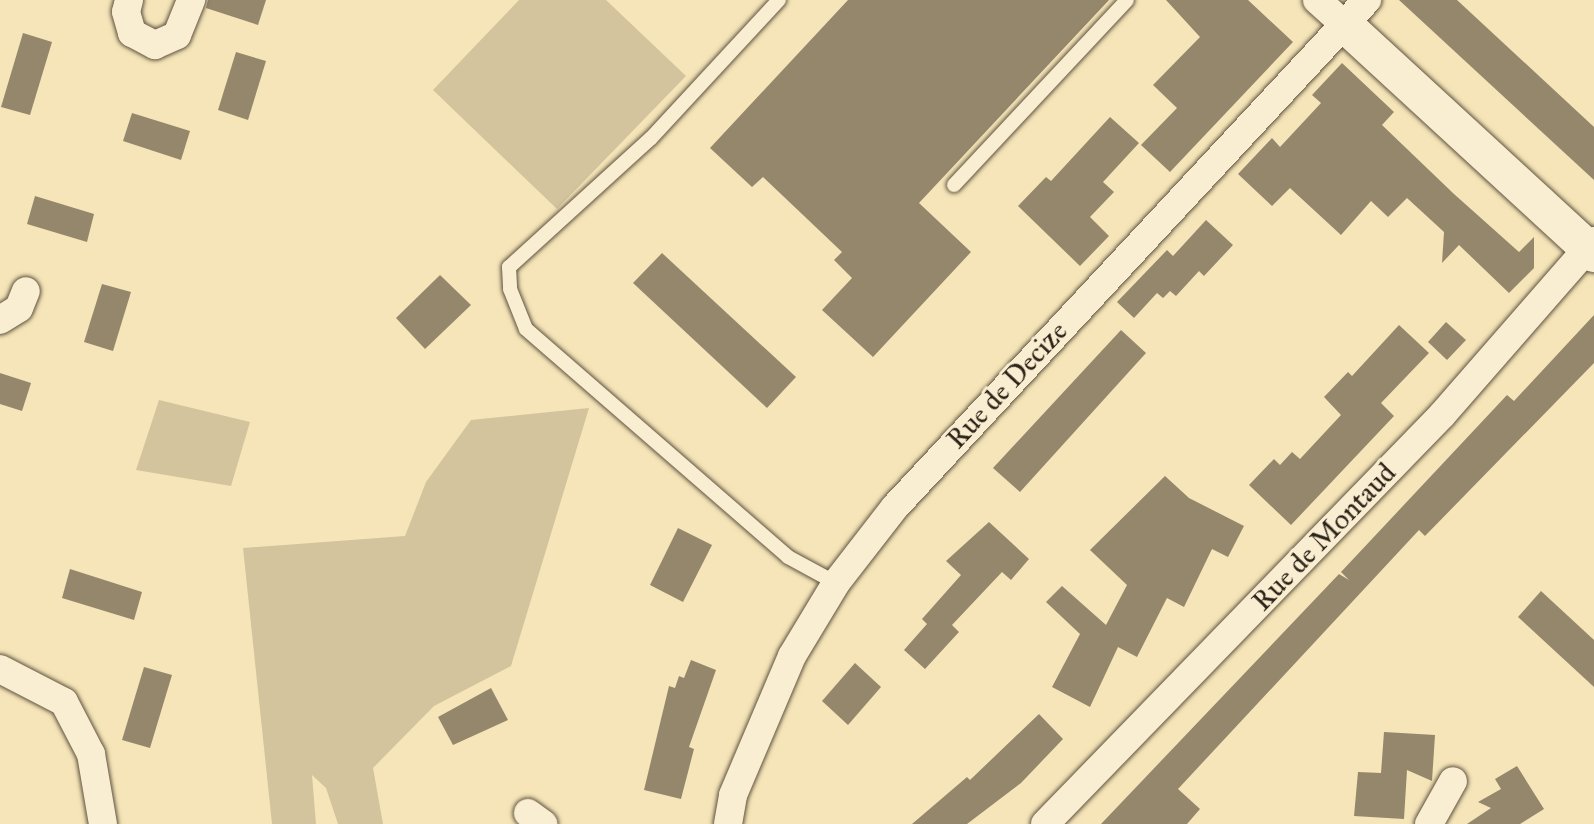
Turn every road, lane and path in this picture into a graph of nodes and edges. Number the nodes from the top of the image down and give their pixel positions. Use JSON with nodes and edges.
{"nodes":[{"id":1,"x":129,"y":0,"type":"edge"},
{"id":2,"x":191,"y":0,"type":"edge"},
{"id":3,"x":779,"y":0,"type":"edge"},
{"id":4,"x":1127,"y":0,"type":"edge"},
{"id":5,"x":1317,"y":0,"type":"edge"},
{"id":6,"x":1355,"y":12,"type":"edge"},
{"id":7,"x":954,"y":185,"type":"dead end"},
{"id":8,"x":1592,"y":248,"type":"edge"},
{"id":9,"x":26,"y":291,"type":"dead end"},
{"id":10,"x":0,"y":320,"type":"edge"},
{"id":11,"x":836,"y":583,"type":"junction"},
{"id":12,"x":0,"y":669,"type":"edge"},
{"id":13,"x":1453,"y":781,"type":"dead end"},
{"id":14,"x":733,"y":795,"type":"junction"},
{"id":15,"x":103,"y":824,"type":"edge"},
{"id":16,"x":728,"y":824,"type":"edge"},
{"id":17,"x":752,"y":824,"type":"edge"},
{"id":18,"x":1045,"y":824,"type":"edge"},
{"id":19,"x":1429,"y":824,"type":"edge"}],
"edges":[{"from":1,"to":2,"type":"street"},
{"from":3,"to":11,"type":"lane"},
{"from":4,"to":7,"type":"lane"},
{"from":5,"to":6,"type":"street"},
{"from":6,"to":8,"type":"street"},
{"from":6,"to":11,"type":"street","name":"Rue de Decize"},
{"from":8,"to":18,"type":"street","name":"Rue de Montaud"},
{"from":9,"to":10,"type":"street"},
{"from":11,"to":14,"type":"street","name":"Rue de Decize"},
{"from":12,"to":15,"type":"street"},
{"from":13,"to":19,"type":"street"},
{"from":14,"to":16,"type":"street","name":"Rue de Decize"},
{"from":14,"to":17,"type":"street"}]}
